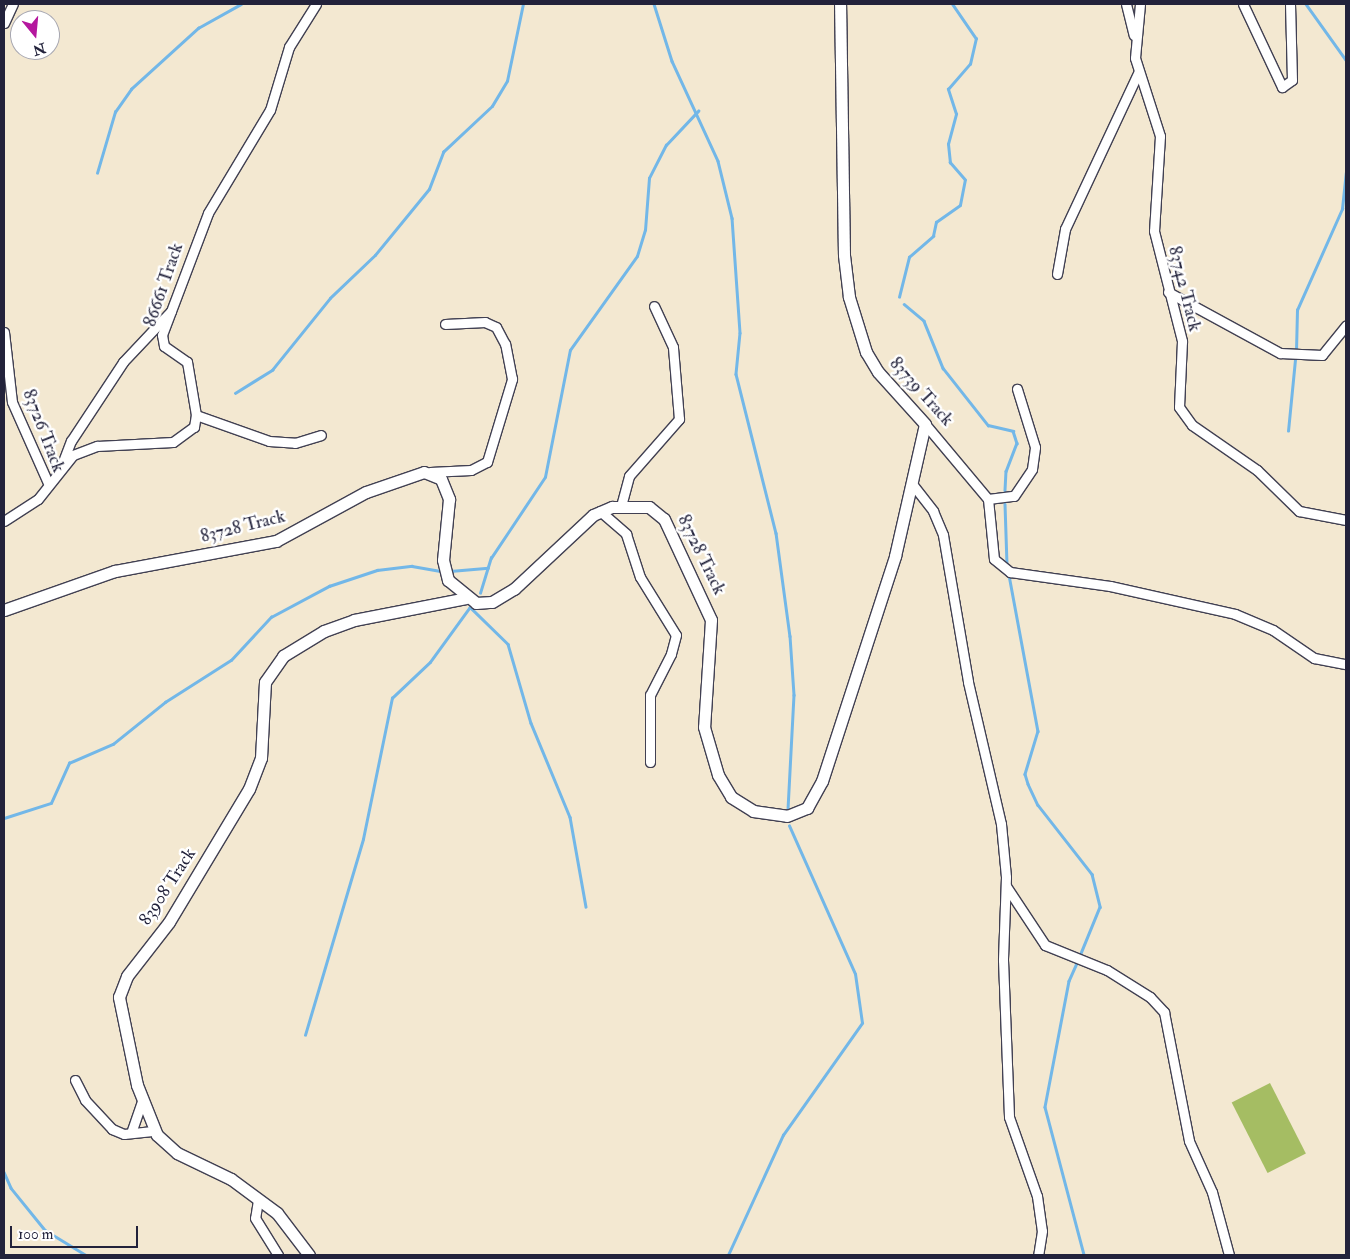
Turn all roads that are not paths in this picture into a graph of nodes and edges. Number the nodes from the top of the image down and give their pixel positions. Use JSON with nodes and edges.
{"nodes":[{"id":1,"x":12,"y":4,"type":"edge"},
{"id":2,"x":316,"y":4,"type":"edge"},
{"id":3,"x":840,"y":4,"type":"edge"},
{"id":4,"x":1126,"y":4,"type":"edge"},
{"id":5,"x":1140,"y":4,"type":"edge"},
{"id":6,"x":1243,"y":4,"type":"edge"},
{"id":7,"x":1290,"y":4,"type":"edge"},
{"id":8,"x":4,"y":23,"type":"edge"},
{"id":9,"x":1135,"y":37,"type":"junction"},
{"id":10,"x":1139,"y":71,"type":"junction"},
{"id":11,"x":1057,"y":274,"type":"dead end"},
{"id":12,"x":1168,"y":292,"type":"junction"},
{"id":13,"x":654,"y":306,"type":"dead end"},
{"id":14,"x":171,"y":310,"type":"junction"},
{"id":15,"x":445,"y":324,"type":"dead end"},
{"id":16,"x":1346,"y":326,"type":"edge"},
{"id":17,"x":4,"y":332,"type":"edge"},
{"id":18,"x":1016,"y":389,"type":"dead end"},
{"id":19,"x":196,"y":414,"type":"junction"},
{"id":20,"x":925,"y":424,"type":"junction"},
{"id":21,"x":321,"y":435,"type":"dead end"},
{"id":22,"x":62,"y":466,"type":"junction"},
{"id":23,"x":430,"y":472,"type":"junction"},
{"id":24,"x":48,"y":484,"type":"junction"},
{"id":25,"x":913,"y":485,"type":"junction"},
{"id":26,"x":988,"y":499,"type":"junction"},
{"id":27,"x":622,"y":506,"type":"junction"},
{"id":28,"x":600,"y":511,"type":"junction"},
{"id":29,"x":1346,"y":520,"type":"edge"},
{"id":30,"x":4,"y":521,"type":"edge"},
{"id":31,"x":466,"y":598,"type":"junction"},
{"id":32,"x":4,"y":610,"type":"edge"},
{"id":33,"x":1346,"y":664,"type":"edge"},
{"id":34,"x":650,"y":762,"type":"dead end"},
{"id":35,"x":1006,"y":886,"type":"junction"},
{"id":36,"x":76,"y":1080,"type":"dead end"},
{"id":37,"x":142,"y":1101,"type":"junction"},
{"id":38,"x":155,"y":1130,"type":"junction"},
{"id":39,"x":131,"y":1134,"type":"junction"},
{"id":40,"x":258,"y":1200,"type":"junction"},
{"id":41,"x":278,"y":1255,"type":"edge"},
{"id":42,"x":309,"y":1255,"type":"edge"},
{"id":43,"x":1038,"y":1255,"type":"edge"},
{"id":44,"x":1229,"y":1255,"type":"edge"}],
"edges":[{"from":1,"to":8,"type":"street"},
{"from":2,"to":14,"type":"street","name":"86661 Track"},
{"from":3,"to":20,"type":"street","name":"83739 Track"},
{"from":4,"to":9,"type":"street"},
{"from":5,"to":9,"type":"street","name":"83742 Track"},
{"from":6,"to":7,"type":"street"},
{"from":9,"to":10,"type":"street","name":"83742 Track"},
{"from":10,"to":11,"type":"street"},
{"from":10,"to":12,"type":"street","name":"83742 Track"},
{"from":12,"to":16,"type":"street"},
{"from":12,"to":29,"type":"street","name":"83742 Track"},
{"from":13,"to":27,"type":"street"},
{"from":14,"to":19,"type":"street","name":"86661 Track"},
{"from":14,"to":22,"type":"street"},
{"from":15,"to":23,"type":"street"},
{"from":17,"to":24,"type":"street","name":"83726 Track"},
{"from":18,"to":26,"type":"street"},
{"from":19,"to":21,"type":"street"},
{"from":19,"to":22,"type":"street"},
{"from":20,"to":25,"type":"street","name":"83728 Track"},
{"from":20,"to":26,"type":"street","name":"83739 Track"},
{"from":22,"to":24,"type":"street"},
{"from":23,"to":31,"type":"street"},
{"from":23,"to":32,"type":"street","name":"83728 Track"},
{"from":24,"to":30,"type":"street","name":"83726 Track"},
{"from":25,"to":27,"type":"street","name":"83728 Track"},
{"from":25,"to":35,"type":"street"},
{"from":26,"to":33,"type":"street"},
{"from":27,"to":28,"type":"street","name":"83728 Track"},
{"from":28,"to":31,"type":"street","name":"83728 Track"},
{"from":28,"to":34,"type":"street"},
{"from":31,"to":37,"type":"street","name":"83908 Track"},
{"from":35,"to":43,"type":"street"},
{"from":35,"to":44,"type":"street"},
{"from":36,"to":39,"type":"street"},
{"from":37,"to":38,"type":"street","name":"83908 Track"},
{"from":37,"to":39,"type":"street"},
{"from":38,"to":39,"type":"street"},
{"from":38,"to":40,"type":"street","name":"83908 Track"},
{"from":40,"to":41,"type":"street"},
{"from":40,"to":42,"type":"street","name":"83908 Track"}]}
